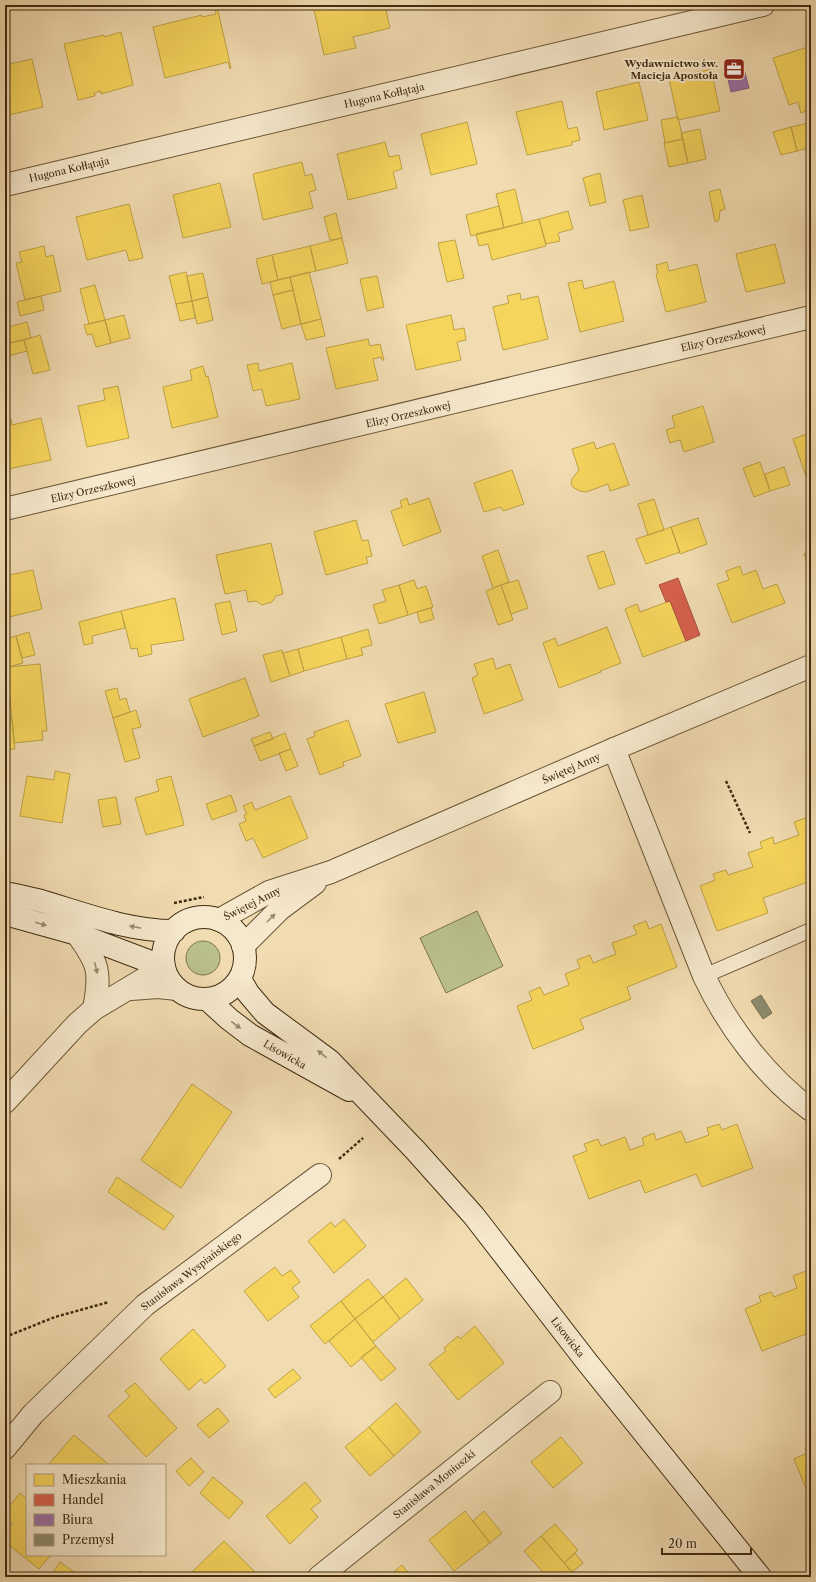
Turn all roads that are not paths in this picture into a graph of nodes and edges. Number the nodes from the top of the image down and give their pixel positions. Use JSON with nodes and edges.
{"nodes":[{"id":1,"x":763,"y":5,"type":"edge"},
{"id":2,"x":5,"y":185,"type":"edge"},
{"id":3,"x":811,"y":317,"type":"edge"},
{"id":4,"x":5,"y":509,"type":"edge"},
{"id":5,"x":811,"y":666,"type":"edge"},
{"id":6,"x":614,"y":750,"type":"junction"},
{"id":7,"x":331,"y":872,"type":"junction"},
{"id":8,"x":5,"y":893,"type":"edge"},
{"id":9,"x":5,"y":914,"type":"edge"},
{"id":10,"x":218,"y":920,"type":"junction"},
{"id":11,"x":174,"y":930,"type":"junction"},
{"id":12,"x":811,"y":930,"type":"edge"},
{"id":13,"x":77,"y":934,"type":"junction"},
{"id":14,"x":243,"y":946,"type":"junction"},
{"id":15,"x":164,"y":967,"type":"junction"},
{"id":16,"x":704,"y":976,"type":"junction"},
{"id":17,"x":240,"y":979,"type":"junction"},
{"id":18,"x":129,"y":989,"type":"junction"},
{"id":19,"x":177,"y":989,"type":"junction"},
{"id":20,"x":207,"y":999,"type":"junction"},
{"id":21,"x":94,"y":1009,"type":"junction"},
{"id":22,"x":5,"y":1102,"type":"edge"},
{"id":23,"x":369,"y":1102,"type":"junction"},
{"id":24,"x":811,"y":1110,"type":"edge"},
{"id":25,"x":320,"y":1175,"type":"road end"},
{"id":26,"x":550,"y":1392,"type":"dead end"},
{"id":27,"x":5,"y":1448,"type":"edge"},
{"id":28,"x":319,"y":1577,"type":"edge"},
{"id":29,"x":760,"y":1577,"type":"edge"}],
"edges":[{"from":1,"to":2,"type":"street","name":"Hugona Kołłątaja"},
{"from":3,"to":4,"type":"street","name":"Elizy Orzeszkowej"},
{"from":5,"to":6,"type":"street","name":"Świętej Anny"},
{"from":6,"to":7,"type":"street","name":"Świętej Anny"},
{"from":6,"to":16,"type":"street"},
{"from":7,"to":10,"type":"street","name":"Świętej Anny"},
{"from":14,"to":7,"type":"street","name":"Świętej Anny","one_way":true},
{"from":11,"to":8,"type":"street","one_way":true},
{"from":9,"to":13,"type":"street","one_way":true},
{"from":10,"to":11,"type":"street"},
{"from":10,"to":14,"type":"street"},
{"from":11,"to":15,"type":"street"},
{"from":12,"to":16,"type":"lane"},
{"from":13,"to":15,"type":"street"},
{"from":13,"to":21,"type":"street","one_way":true},
{"from":14,"to":17,"type":"street"},
{"from":15,"to":18,"type":"street"},
{"from":15,"to":19,"type":"street"},
{"from":16,"to":24,"type":"street"},
{"from":17,"to":20,"type":"street"},
{"from":23,"to":17,"type":"street","name":"Lisowicka","one_way":true},
{"from":18,"to":19,"type":"street"},
{"from":18,"to":21,"type":"street"},
{"from":19,"to":20,"type":"street"},
{"from":20,"to":23,"type":"street","name":"Lisowicka","one_way":true},
{"from":21,"to":22,"type":"street"},
{"from":23,"to":29,"type":"street","name":"Lisowicka"},
{"from":25,"to":27,"type":"street","name":"Stanisława Wyspiańskiego"},
{"from":26,"to":28,"type":"street","name":"Stanisława Moniuszki"}]}
